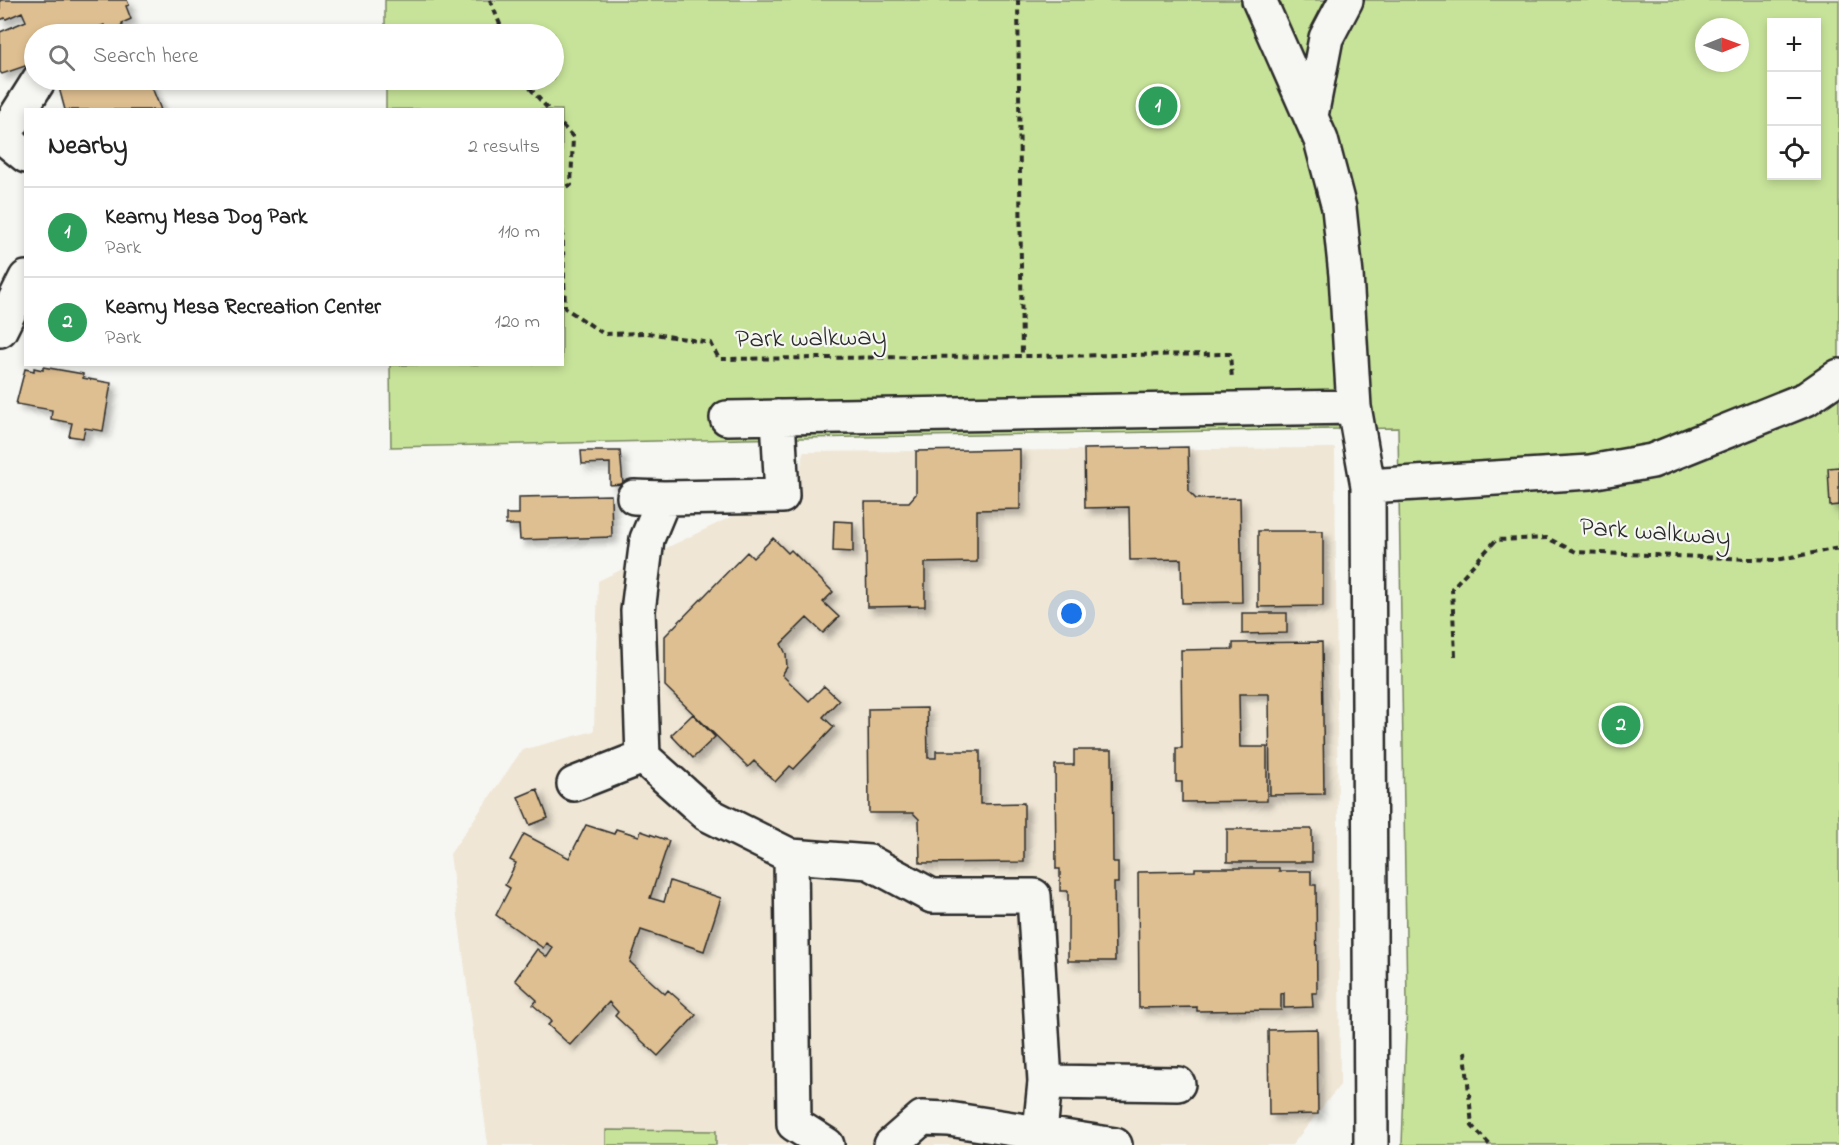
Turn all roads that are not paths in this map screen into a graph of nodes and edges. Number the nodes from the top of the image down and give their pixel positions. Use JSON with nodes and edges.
{"nodes":[{"id":1,"x":1259,"y":0,"type":"edge"},
{"id":2,"x":1346,"y":0,"type":"edge"},
{"id":3,"x":31,"y":90,"type":"edge"},
{"id":4,"x":1311,"y":116,"type":"junction"},
{"id":5,"x":9,"y":143,"type":"edge"},
{"id":6,"x":24,"y":282,"type":"edge"},
{"id":7,"x":0,"y":330,"type":"edge"},
{"id":8,"x":1839,"y":376,"type":"edge"},
{"id":9,"x":1354,"y":407,"type":"junction"},
{"id":10,"x":778,"y":417,"type":"junction"},
{"id":11,"x":728,"y":418,"type":"dead end"},
{"id":12,"x":1368,"y":486,"type":"junction"},
{"id":13,"x":643,"y":757,"type":"junction"},
{"id":14,"x":574,"y":784,"type":"dead end"},
{"id":15,"x":791,"y":856,"type":"junction"},
{"id":16,"x":1045,"y":1082,"type":"junction"},
{"id":17,"x":1178,"y":1084,"type":"dead end"},
{"id":18,"x":1036,"y":1138,"type":"edge"},
{"id":19,"x":827,"y":1145,"type":"edge"},
{"id":20,"x":891,"y":1145,"type":"edge"},
{"id":21,"x":1116,"y":1145,"type":"edge"},
{"id":22,"x":1371,"y":1145,"type":"edge"}],
"edges":[{"from":1,"to":4,"type":"lane"},
{"from":2,"to":4,"type":"lane"},
{"from":3,"to":5,"type":"lane"},
{"from":4,"to":9,"type":"lane"},
{"from":6,"to":7,"type":"lane"},
{"from":8,"to":12,"type":"lane"},
{"from":9,"to":10,"type":"lane"},
{"from":9,"to":12,"type":"lane"},
{"from":10,"to":11,"type":"lane"},
{"from":10,"to":13,"type":"lane"},
{"from":12,"to":22,"type":"lane"},
{"from":13,"to":14,"type":"lane"},
{"from":13,"to":15,"type":"lane"},
{"from":15,"to":16,"type":"lane"},
{"from":15,"to":19,"type":"lane"},
{"from":16,"to":17,"type":"lane"},
{"from":16,"to":18,"type":"lane"},
{"from":18,"to":20,"type":"lane"},
{"from":18,"to":21,"type":"lane"}]}
